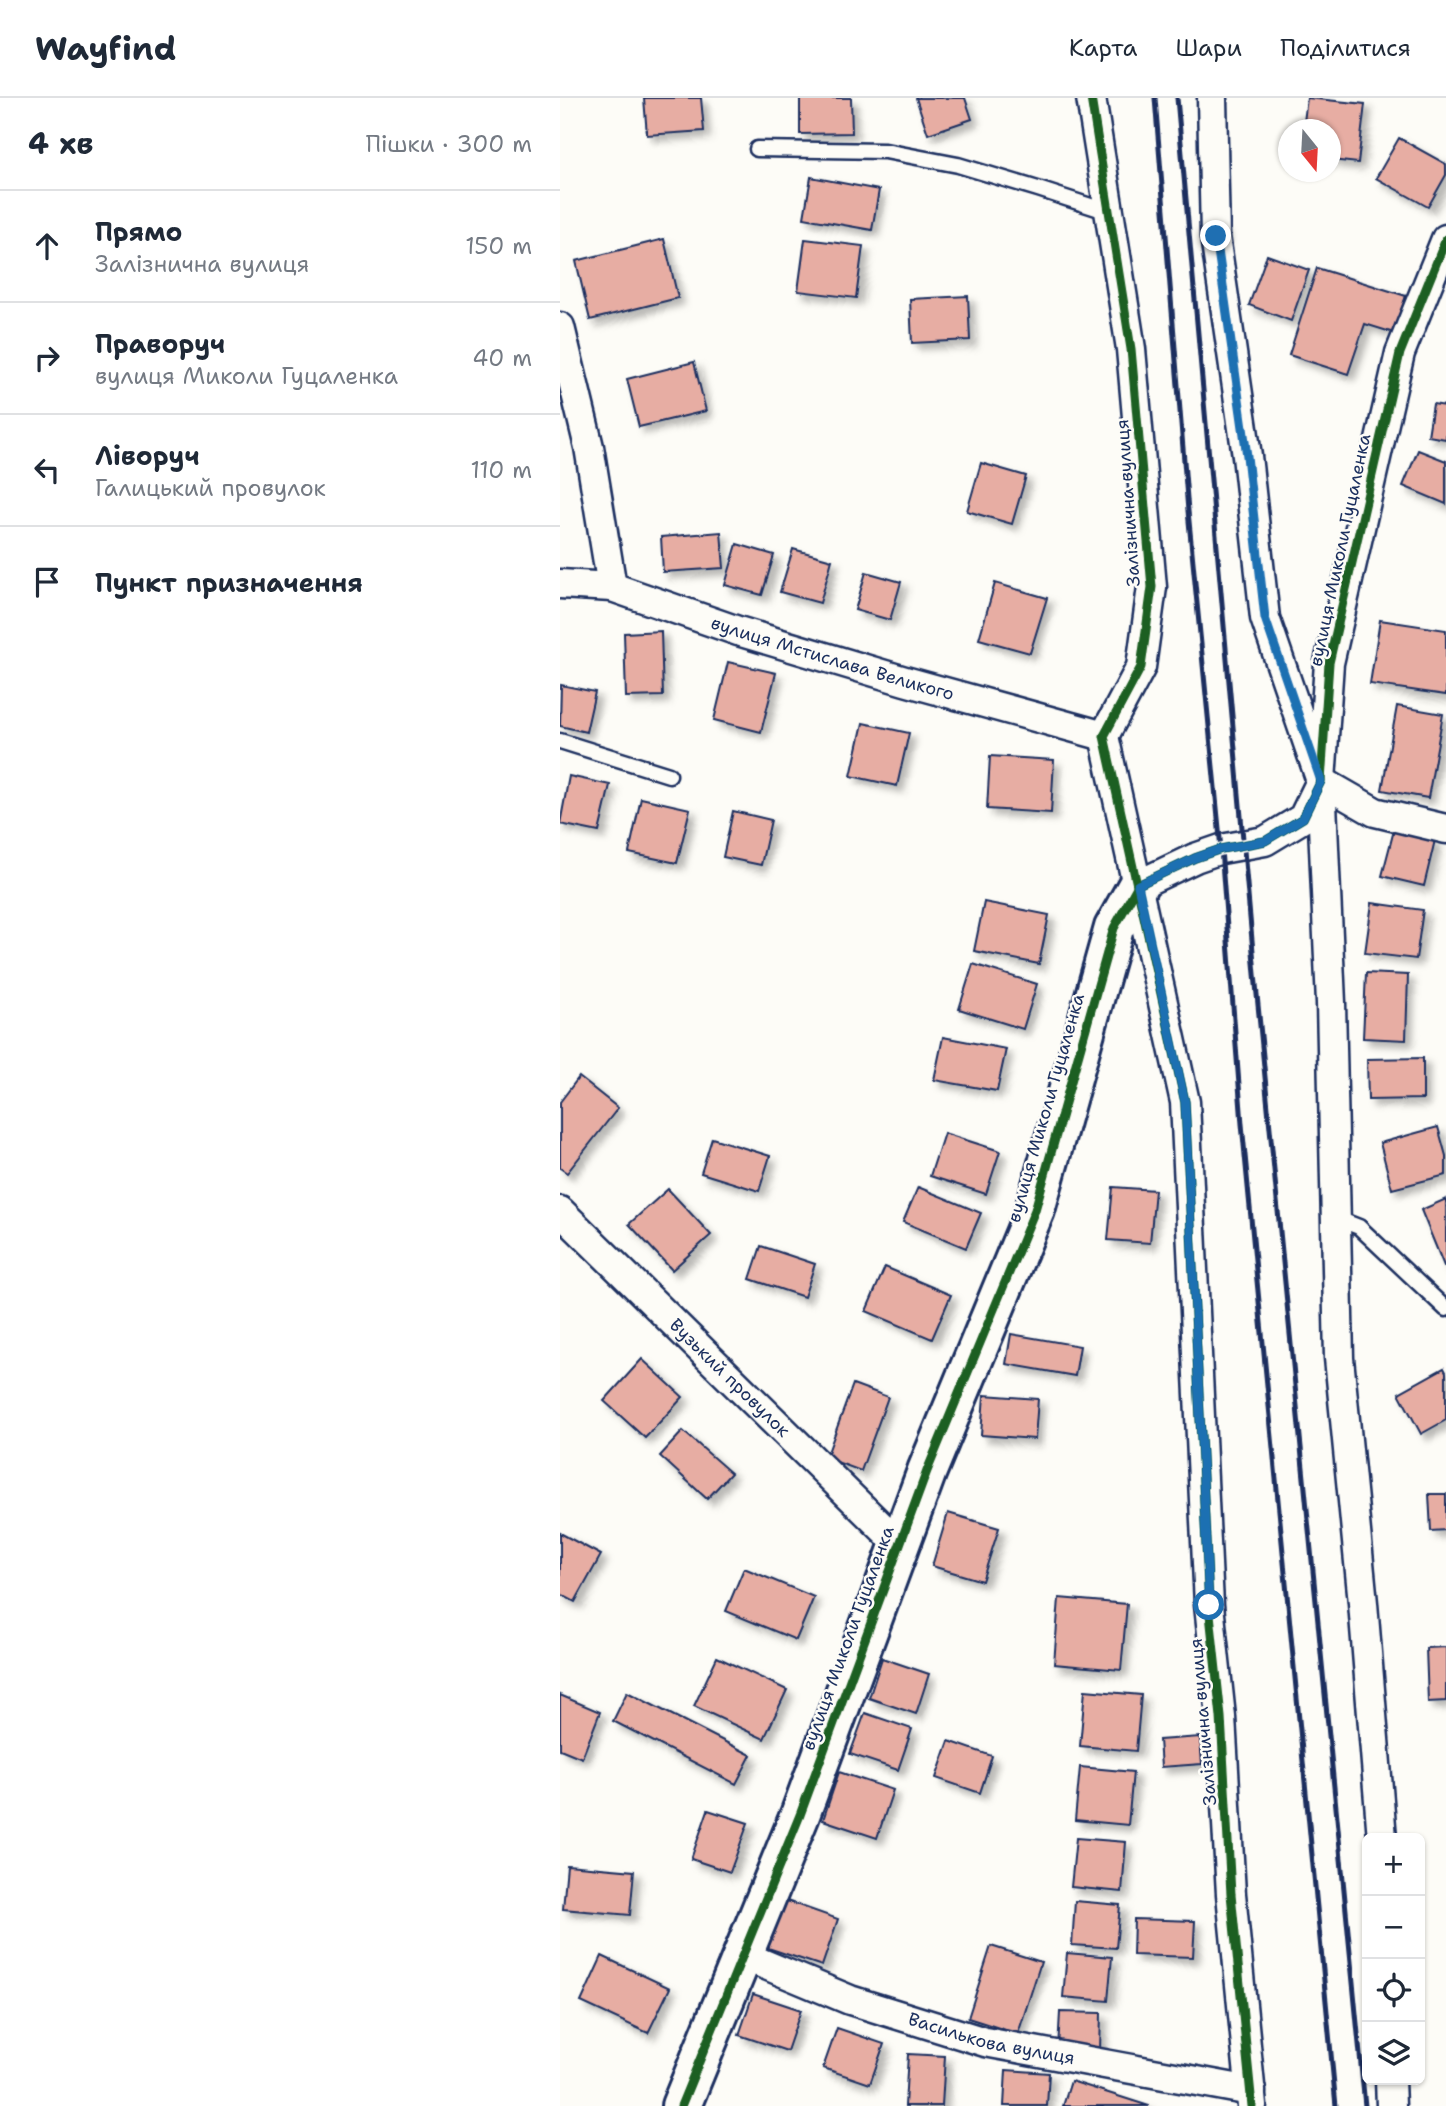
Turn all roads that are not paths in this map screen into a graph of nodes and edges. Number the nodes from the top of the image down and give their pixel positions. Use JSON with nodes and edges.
{"nodes":[{"id":1,"x":1091,"y":98,"type":"edge"},
{"id":2,"x":1212,"y":98,"type":"edge"},
{"id":3,"x":757,"y":149,"type":"dead end"},
{"id":4,"x":1109,"y":212,"type":"junction"},
{"id":5,"x":1446,"y":239,"type":"edge"},
{"id":6,"x":560,"y":327,"type":"edge"},
{"id":7,"x":560,"y":584,"type":"edge"},
{"id":8,"x":612,"y":587,"type":"junction"},
{"id":9,"x":1104,"y":736,"type":"junction"},
{"id":10,"x":560,"y":741,"type":"edge"},
{"id":11,"x":669,"y":775,"type":"dead end"},
{"id":12,"x":1321,"y":781,"type":"junction"},
{"id":13,"x":1446,"y":830,"type":"edge"},
{"id":14,"x":1138,"y":885,"type":"junction"},
{"id":15,"x":560,"y":1211,"type":"edge"},
{"id":16,"x":1336,"y":1218,"type":"junction"},
{"id":17,"x":1446,"y":1308,"type":"edge"},
{"id":18,"x":900,"y":1545,"type":"junction"},
{"id":19,"x":1381,"y":1833,"type":"edge"},
{"id":20,"x":742,"y":1955,"type":"junction"},
{"id":21,"x":1390,"y":2085,"type":"edge"},
{"id":22,"x":1252,"y":2099,"type":"edge"},
{"id":23,"x":681,"y":2106,"type":"edge"},
{"id":24,"x":1391,"y":2106,"type":"edge"}],
"edges":[{"from":1,"to":4,"type":"street","name":"Залізнична вулиця"},
{"from":2,"to":12,"type":"street"},
{"from":3,"to":4,"type":"lane"},
{"from":4,"to":9,"type":"street","name":"Залізнична вулиця"},
{"from":5,"to":12,"type":"street","name":"вулиця Миколи Гуцаленка"},
{"from":6,"to":8,"type":"street"},
{"from":7,"to":8,"type":"street","name":"вулиця Мстислава Великого"},
{"from":8,"to":9,"type":"street","name":"вулиця Мстислава Великого"},
{"from":9,"to":14,"type":"street","name":"Залізнична вулиця"},
{"from":10,"to":11,"type":"lane"},
{"from":12,"to":13,"type":"street"},
{"from":12,"to":14,"type":"street","name":"вулиця Миколи Гуцаленка"},
{"from":12,"to":16,"type":"street"},
{"from":14,"to":18,"type":"street","name":"вулиця Миколи Гуцаленка"},
{"from":14,"to":22,"type":"street","name":"Залізнична вулиця"},
{"from":15,"to":18,"type":"street","name":"Вузький провулок"},
{"from":16,"to":17,"type":"lane"},
{"from":16,"to":19,"type":"street"},
{"from":18,"to":20,"type":"street","name":"вулиця Миколи Гуцаленка"},
{"from":20,"to":22,"type":"street","name":"Василькова вулиця"},
{"from":20,"to":23,"type":"street","name":"вулиця Миколи Гуцаленка"},
{"from":21,"to":24,"type":"street"}]}
